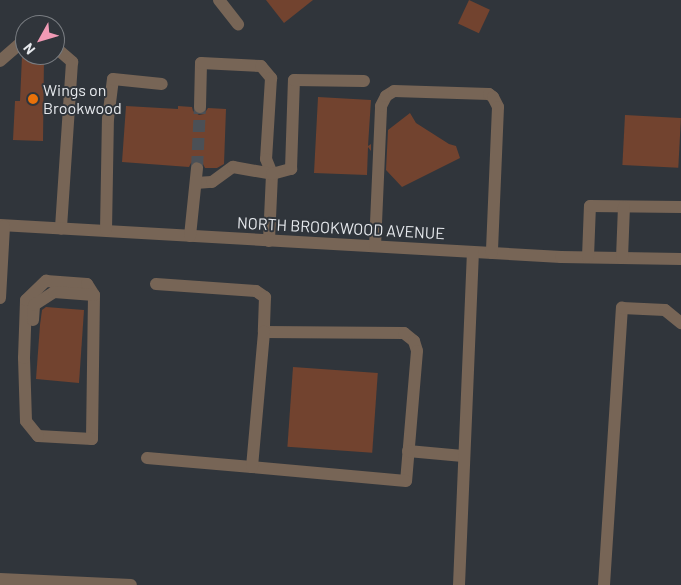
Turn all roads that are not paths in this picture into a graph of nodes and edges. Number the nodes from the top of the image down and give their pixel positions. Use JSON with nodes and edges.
{"nodes":[{"id":1,"x":219,"y":0,"type":"edge"},
{"id":2,"x":238,"y":24,"type":"dead end"},
{"id":3,"x":15,"y":48,"type":"edge"},
{"id":4,"x":65,"y":56,"type":"edge"},
{"id":5,"x":0,"y":61,"type":"edge"},
{"id":6,"x":364,"y":81,"type":"dead end"},
{"id":7,"x":162,"y":84,"type":"dead end"},
{"id":8,"x":200,"y":107,"type":"tunnel mouth"},
{"id":9,"x":197,"y":168,"type":"tunnel mouth"},
{"id":10,"x":272,"y":174,"type":"junction"},
{"id":11,"x":196,"y":183,"type":"junction"},
{"id":12,"x":624,"y":207,"type":"junction"},
{"id":13,"x":681,"y":208,"type":"edge"},
{"id":14,"x":2,"y":225,"type":"edge"},
{"id":15,"x":61,"y":229,"type":"junction"},
{"id":16,"x":106,"y":230,"type":"junction"},
{"id":17,"x":190,"y":236,"type":"junction"},
{"id":18,"x":269,"y":241,"type":"junction"},
{"id":19,"x":375,"y":246,"type":"junction"},
{"id":20,"x":473,"y":252,"type":"junction"},
{"id":21,"x":492,"y":253,"type":"junction"},
{"id":22,"x":588,"y":257,"type":"junction"},
{"id":23,"x":622,"y":258,"type":"junction"},
{"id":24,"x":681,"y":259,"type":"edge"},
{"id":25,"x":0,"y":280,"type":"edge"},
{"id":26,"x":156,"y":284,"type":"dead end"},
{"id":27,"x":0,"y":298,"type":"edge"},
{"id":28,"x":681,"y":323,"type":"edge"},
{"id":29,"x":264,"y":332,"type":"junction"},
{"id":30,"x":24,"y":358,"type":"joint"},
{"id":31,"x":408,"y":451,"type":"junction"},
{"id":32,"x":463,"y":456,"type":"junction"},
{"id":33,"x":147,"y":458,"type":"dead end"},
{"id":34,"x":252,"y":467,"type":"junction"},
{"id":35,"x":0,"y":579,"type":"edge"},
{"id":36,"x":131,"y":585,"type":"edge"},
{"id":37,"x":459,"y":585,"type":"edge"},
{"id":38,"x":604,"y":585,"type":"edge"}],
"edges":[{"from":1,"to":2,"type":"street"},
{"from":3,"to":5,"type":"street"},
{"from":4,"to":15,"type":"street"},
{"from":6,"to":10,"type":"street"},
{"from":7,"to":16,"type":"street"},
{"from":8,"to":10,"type":"street"},
{"from":9,"to":11,"type":"street"},
{"from":10,"to":11,"type":"street"},
{"from":10,"to":18,"type":"street"},
{"from":11,"to":17,"type":"street"},
{"from":12,"to":13,"type":"street"},
{"from":12,"to":22,"type":"street"},
{"from":12,"to":23,"type":"street"},
{"from":14,"to":15,"type":"street","name":"NORTH BROOKWOOD AVENUE"},
{"from":14,"to":25,"type":"street"},
{"from":15,"to":16,"type":"street","name":"NORTH BROOKWOOD AVENUE"},
{"from":16,"to":17,"type":"street","name":"NORTH BROOKWOOD AVENUE"},
{"from":17,"to":18,"type":"street","name":"NORTH BROOKWOOD AVENUE"},
{"from":18,"to":19,"type":"street","name":"NORTH BROOKWOOD AVENUE"},
{"from":19,"to":20,"type":"street","name":"NORTH BROOKWOOD AVENUE"},
{"from":19,"to":21,"type":"street"},
{"from":20,"to":21,"type":"street","name":"NORTH BROOKWOOD AVENUE"},
{"from":20,"to":32,"type":"street"},
{"from":21,"to":22,"type":"street","name":"NORTH BROOKWOOD AVENUE"},
{"from":22,"to":23,"type":"street","name":"NORTH BROOKWOOD AVENUE"},
{"from":23,"to":24,"type":"street","name":"NORTH BROOKWOOD AVENUE"},
{"from":25,"to":27,"type":"street"},
{"from":26,"to":29,"type":"street"},
{"from":28,"to":38,"type":"street"},
{"from":29,"to":31,"type":"street"},
{"from":29,"to":34,"type":"street"},
{"from":30,"to":30,"type":"street"},
{"from":31,"to":32,"type":"street"},
{"from":31,"to":34,"type":"street"},
{"from":32,"to":37,"type":"street"},
{"from":33,"to":34,"type":"street"},
{"from":35,"to":36,"type":"street"}]}
